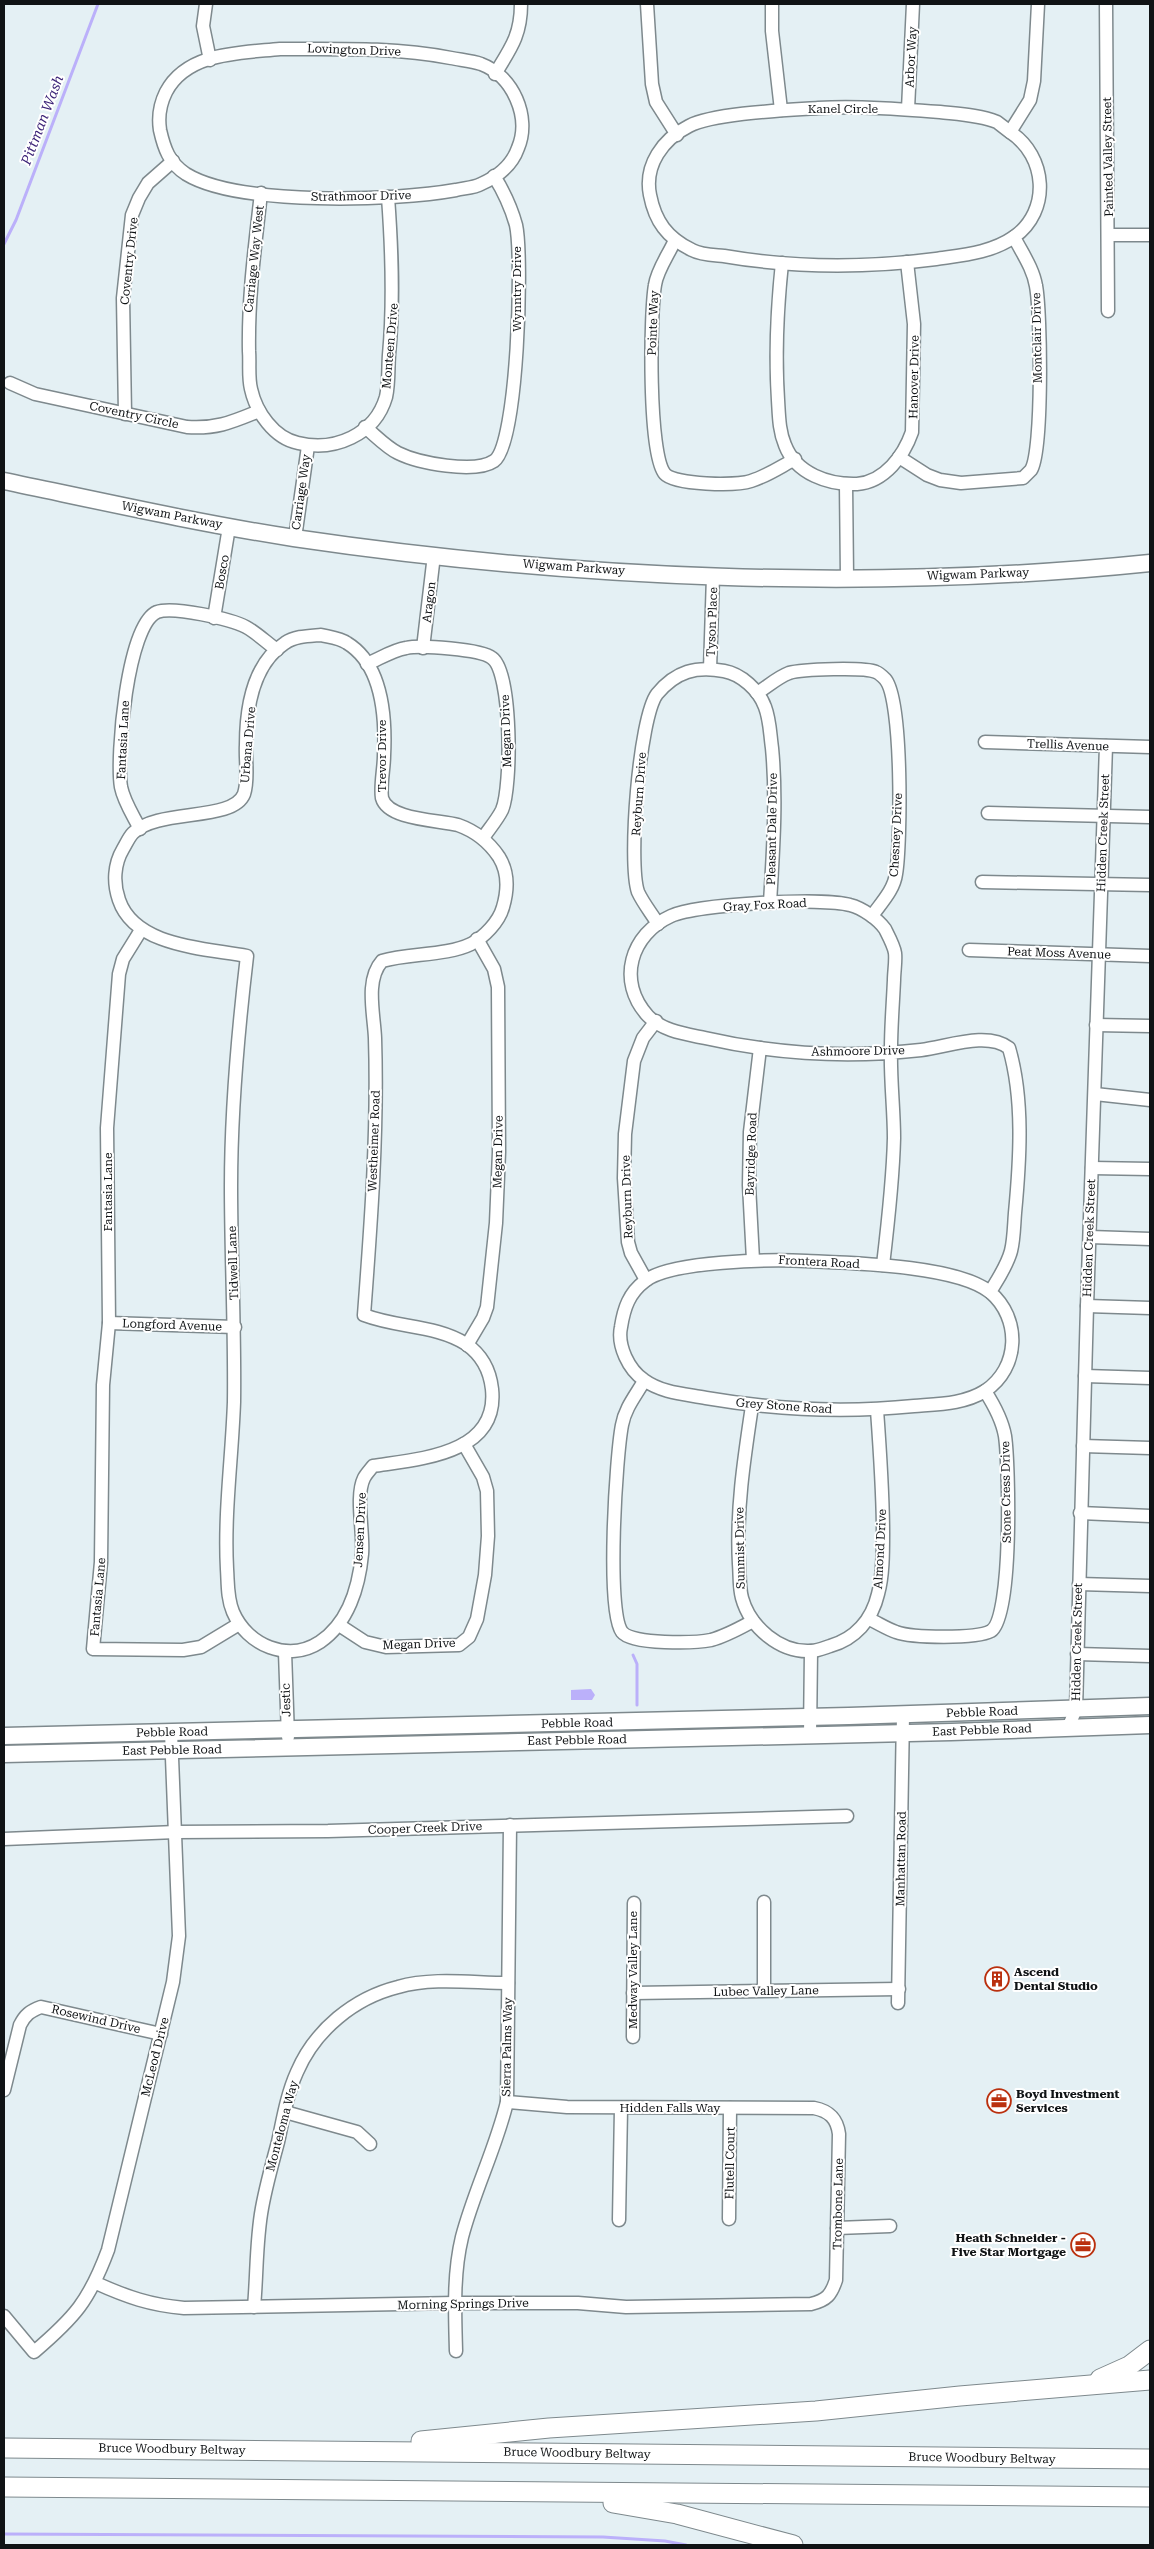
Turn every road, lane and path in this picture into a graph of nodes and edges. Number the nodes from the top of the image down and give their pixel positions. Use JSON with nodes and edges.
{"nodes":[{"id":1,"x":206,"y":4,"type":"edge"},
{"id":2,"x":521,"y":4,"type":"edge"},
{"id":3,"x":647,"y":4,"type":"edge"},
{"id":4,"x":772,"y":4,"type":"edge"},
{"id":5,"x":913,"y":4,"type":"edge"},
{"id":6,"x":1038,"y":4,"type":"edge"},
{"id":7,"x":1106,"y":4,"type":"edge"},
{"id":8,"x":210,"y":60,"type":"junction"},
{"id":9,"x":495,"y":74,"type":"junction"},
{"id":10,"x":908,"y":109,"type":"junction"},
{"id":11,"x":781,"y":110,"type":"junction"},
{"id":12,"x":1010,"y":132,"type":"junction"},
{"id":13,"x":677,"y":135,"type":"junction"},
{"id":14,"x":173,"y":161,"type":"junction"},
{"id":15,"x":494,"y":176,"type":"junction"},
{"id":16,"x":261,"y":193,"type":"junction"},
{"id":17,"x":388,"y":197,"type":"junction"},
{"id":18,"x":1109,"y":235,"type":"junction"},
{"id":19,"x":1150,"y":235,"type":"edge"},
{"id":20,"x":1014,"y":237,"type":"junction"},
{"id":21,"x":675,"y":240,"type":"junction"},
{"id":22,"x":908,"y":262,"type":"junction"},
{"id":23,"x":782,"y":264,"type":"junction"},
{"id":24,"x":1108,"y":311,"type":"dead end"},
{"id":25,"x":10,"y":384,"type":"dead end"},
{"id":26,"x":259,"y":412,"type":"junction"},
{"id":27,"x":125,"y":414,"type":"junction"},
{"id":28,"x":365,"y":427,"type":"junction"},
{"id":29,"x":308,"y":446,"type":"junction"},
{"id":30,"x":899,"y":457,"type":"junction"},
{"id":31,"x":795,"y":459,"type":"junction"},
{"id":32,"x":4,"y":481,"type":"edge"},
{"id":33,"x":846,"y":484,"type":"junction"},
{"id":34,"x":230,"y":527,"type":"junction"},
{"id":35,"x":295,"y":538,"type":"junction"},
{"id":36,"x":434,"y":555,"type":"junction"},
{"id":37,"x":1150,"y":563,"type":"edge"},
{"id":38,"x":713,"y":576,"type":"junction"},
{"id":39,"x":847,"y":577,"type":"junction"},
{"id":40,"x":214,"y":618,"type":"junction"},
{"id":41,"x":424,"y":648,"type":"junction"},
{"id":42,"x":277,"y":650,"type":"junction"},
{"id":43,"x":368,"y":664,"type":"junction"},
{"id":44,"x":710,"y":669,"type":"junction"},
{"id":45,"x":757,"y":693,"type":"junction"},
{"id":46,"x":985,"y":742,"type":"dead end"},
{"id":47,"x":1106,"y":746,"type":"junction"},
{"id":48,"x":1150,"y":747,"type":"edge"},
{"id":49,"x":988,"y":813,"type":"dead end"},
{"id":50,"x":1104,"y":815,"type":"junction"},
{"id":51,"x":1150,"y":817,"type":"edge"},
{"id":52,"x":140,"y":828,"type":"junction"},
{"id":53,"x":484,"y":838,"type":"junction"},
{"id":54,"x":982,"y":882,"type":"dead end"},
{"id":55,"x":1102,"y":884,"type":"junction"},
{"id":56,"x":1150,"y":885,"type":"edge"},
{"id":57,"x":770,"y":903,"type":"junction"},
{"id":58,"x":872,"y":916,"type":"junction"},
{"id":59,"x":658,"y":924,"type":"junction"},
{"id":60,"x":141,"y":930,"type":"junction"},
{"id":61,"x":477,"y":938,"type":"junction"},
{"id":62,"x":969,"y":950,"type":"dead end"},
{"id":63,"x":1098,"y":954,"type":"junction"},
{"id":64,"x":1150,"y":956,"type":"edge"},
{"id":65,"x":656,"y":1021,"type":"junction"},
{"id":66,"x":1096,"y":1024,"type":"junction"},
{"id":67,"x":1150,"y":1026,"type":"edge"},
{"id":68,"x":760,"y":1048,"type":"junction"},
{"id":69,"x":891,"y":1052,"type":"junction"},
{"id":70,"x":1095,"y":1094,"type":"junction"},
{"id":71,"x":1150,"y":1100,"type":"edge"},
{"id":72,"x":1092,"y":1168,"type":"junction"},
{"id":73,"x":1150,"y":1169,"type":"edge"},
{"id":74,"x":1090,"y":1238,"type":"junction"},
{"id":75,"x":1150,"y":1239,"type":"edge"},
{"id":76,"x":753,"y":1260,"type":"junction"},
{"id":77,"x":884,"y":1265,"type":"junction"},
{"id":78,"x":646,"y":1280,"type":"junction"},
{"id":79,"x":990,"y":1292,"type":"junction"},
{"id":80,"x":1087,"y":1306,"type":"junction"},
{"id":81,"x":1150,"y":1308,"type":"edge"},
{"id":82,"x":109,"y":1323,"type":"junction"},
{"id":83,"x":235,"y":1327,"type":"junction"},
{"id":84,"x":467,"y":1345,"type":"junction"},
{"id":85,"x":1085,"y":1376,"type":"junction"},
{"id":86,"x":1150,"y":1378,"type":"edge"},
{"id":87,"x":644,"y":1381,"type":"junction"},
{"id":88,"x":986,"y":1391,"type":"junction"},
{"id":89,"x":752,"y":1406,"type":"junction"},
{"id":90,"x":877,"y":1410,"type":"junction"},
{"id":91,"x":464,"y":1444,"type":"junction"},
{"id":92,"x":1083,"y":1446,"type":"junction"},
{"id":93,"x":1150,"y":1448,"type":"edge"},
{"id":94,"x":1080,"y":1513,"type":"junction"},
{"id":95,"x":1150,"y":1516,"type":"edge"},
{"id":96,"x":1078,"y":1584,"type":"junction"},
{"id":97,"x":1150,"y":1586,"type":"edge"},
{"id":98,"x":869,"y":1618,"type":"junction"},
{"id":99,"x":753,"y":1621,"type":"junction"},
{"id":100,"x":240,"y":1624,"type":"junction"},
{"id":101,"x":339,"y":1625,"type":"junction"},
{"id":102,"x":811,"y":1651,"type":"junction"},
{"id":103,"x":285,"y":1652,"type":"junction"},
{"id":104,"x":1077,"y":1654,"type":"junction"},
{"id":105,"x":1150,"y":1656,"type":"edge"},
{"id":106,"x":1150,"y":1706,"type":"edge"},
{"id":107,"x":1076,"y":1709,"type":"junction"},
{"id":108,"x":903,"y":1715,"type":"junction"},
{"id":109,"x":810,"y":1717,"type":"junction"},
{"id":110,"x":1150,"y":1725,"type":"edge"},
{"id":111,"x":1068,"y":1728,"type":"junction"},
{"id":112,"x":288,"y":1729,"type":"junction"},
{"id":113,"x":171,"y":1732,"type":"junction"},
{"id":114,"x":903,"y":1733,"type":"junction"},
{"id":115,"x":810,"y":1735,"type":"junction"},
{"id":116,"x":4,"y":1736,"type":"edge"},
{"id":117,"x":288,"y":1747,"type":"junction"},
{"id":118,"x":172,"y":1750,"type":"junction"},
{"id":119,"x":4,"y":1754,"type":"edge"},
{"id":120,"x":847,"y":1816,"type":"dead end"},
{"id":121,"x":510,"y":1826,"type":"junction"},
{"id":122,"x":176,"y":1832,"type":"junction"},
{"id":123,"x":4,"y":1839,"type":"edge"},
{"id":124,"x":764,"y":1902,"type":"dead end"},
{"id":125,"x":634,"y":1903,"type":"dead end"},
{"id":126,"x":508,"y":1982,"type":"junction"},
{"id":127,"x":899,"y":1989,"type":"junction"},
{"id":128,"x":764,"y":1990,"type":"junction"},
{"id":129,"x":633,"y":1993,"type":"junction"},
{"id":130,"x":898,"y":2003,"type":"dead end"},
{"id":131,"x":161,"y":2034,"type":"junction"},
{"id":132,"x":633,"y":2037,"type":"dead end"},
{"id":133,"x":4,"y":2090,"type":"edge"},
{"id":134,"x":506,"y":2102,"type":"junction"},
{"id":135,"x":622,"y":2108,"type":"junction"},
{"id":136,"x":730,"y":2108,"type":"junction"},
{"id":137,"x":285,"y":2112,"type":"junction"},
{"id":138,"x":832,"y":2116,"type":"joint"},
{"id":139,"x":370,"y":2144,"type":"dead end"},
{"id":140,"x":729,"y":2219,"type":"dead end"},
{"id":141,"x":619,"y":2220,"type":"dead end"},
{"id":142,"x":890,"y":2226,"type":"dead end"},
{"id":143,"x":837,"y":2228,"type":"junction"},
{"id":144,"x":96,"y":2282,"type":"junction"},
{"id":145,"x":832,"y":2293,"type":"joint"},
{"id":146,"x":455,"y":2303,"type":"junction"},
{"id":147,"x":254,"y":2307,"type":"junction"},
{"id":148,"x":4,"y":2316,"type":"edge"},
{"id":149,"x":1150,"y":2350,"type":"edge"},
{"id":150,"x":456,"y":2352,"type":"dead end"},
{"id":151,"x":1150,"y":2380,"type":"edge"},
{"id":152,"x":1085,"y":2385,"type":"junction"},
{"id":153,"x":4,"y":2448,"type":"edge"},
{"id":154,"x":328,"y":2451,"type":"junction"},
{"id":155,"x":1146,"y":2459,"type":"edge"},
{"id":156,"x":4,"y":2487,"type":"edge"},
{"id":157,"x":515,"y":2493,"type":"junction"},
{"id":158,"x":1146,"y":2497,"type":"edge"},
{"id":159,"x":793,"y":2545,"type":"edge"}],
"edges":[{"from":1,"to":8,"type":"street"},
{"from":2,"to":9,"type":"street"},
{"from":3,"to":13,"type":"street"},
{"from":4,"to":11,"type":"street"},
{"from":5,"to":10,"type":"street","name":"Arbor Way"},
{"from":6,"to":12,"type":"street"},
{"from":7,"to":18,"type":"street","name":"Painted Valley Street"},
{"from":8,"to":9,"type":"street","name":"Lovington Drive"},
{"from":8,"to":14,"type":"street"},
{"from":9,"to":15,"type":"street"},
{"from":10,"to":11,"type":"street","name":"Kanel Circle"},
{"from":10,"to":12,"type":"street","name":"Kanel Circle"},
{"from":11,"to":13,"type":"street","name":"Kanel Circle"},
{"from":12,"to":20,"type":"street"},
{"from":13,"to":21,"type":"street"},
{"from":14,"to":16,"type":"street","name":"Strathmoor Drive"},
{"from":14,"to":27,"type":"street","name":"Coventry Drive"},
{"from":15,"to":17,"type":"street","name":"Strathmoor Drive"},
{"from":15,"to":28,"type":"street","name":"Wynntry Drive"},
{"from":16,"to":17,"type":"street","name":"Strathmoor Drive"},
{"from":16,"to":26,"type":"street","name":"Carriage Way West"},
{"from":17,"to":28,"type":"street","name":"Monteen Drive"},
{"from":18,"to":19,"type":"street"},
{"from":18,"to":24,"type":"street","name":"Painted Valley Street"},
{"from":20,"to":22,"type":"street"},
{"from":20,"to":30,"type":"street","name":"Montclair Drive"},
{"from":21,"to":23,"type":"street"},
{"from":21,"to":31,"type":"street","name":"Pointe Way"},
{"from":22,"to":23,"type":"street"},
{"from":22,"to":30,"type":"street","name":"Hanover Drive"},
{"from":23,"to":31,"type":"street"},
{"from":25,"to":27,"type":"street","name":"Coventry Circle"},
{"from":26,"to":27,"type":"street","name":"Coventry Circle"},
{"from":26,"to":29,"type":"street","name":"Carriage Way West"},
{"from":28,"to":29,"type":"street","name":"Monteen Drive"},
{"from":29,"to":35,"type":"street","name":"Carriage Way"},
{"from":30,"to":33,"type":"street","name":"Hanover Drive"},
{"from":31,"to":33,"type":"street"},
{"from":32,"to":34,"type":"main road","name":"Wigwam Parkway"},
{"from":33,"to":39,"type":"street"},
{"from":34,"to":35,"type":"main road","name":"Wigwam Parkway"},
{"from":34,"to":40,"type":"street","name":"Bosco"},
{"from":35,"to":36,"type":"main road","name":"Wigwam Parkway"},
{"from":36,"to":38,"type":"main road","name":"Wigwam Parkway"},
{"from":36,"to":41,"type":"street","name":"Aragon"},
{"from":37,"to":39,"type":"main road","name":"Wigwam Parkway"},
{"from":38,"to":39,"type":"main road","name":"Wigwam Parkway"},
{"from":38,"to":44,"type":"street","name":"Tyson Place"},
{"from":40,"to":42,"type":"street"},
{"from":40,"to":52,"type":"street","name":"Fantasia Lane"},
{"from":41,"to":43,"type":"street","name":"Megan Drive"},
{"from":41,"to":53,"type":"street","name":"Megan Drive"},
{"from":42,"to":43,"type":"street","name":"Urbana Drive"},
{"from":42,"to":52,"type":"street","name":"Urbana Drive"},
{"from":43,"to":53,"type":"street","name":"Trevor Drive"},
{"from":44,"to":45,"type":"street","name":"Pleasant Dale Drive"},
{"from":44,"to":59,"type":"street","name":"Reyburn Drive"},
{"from":45,"to":57,"type":"street","name":"Pleasant Dale Drive"},
{"from":45,"to":58,"type":"street","name":"Chesney Drive"},
{"from":46,"to":47,"type":"street","name":"Trellis Avenue"},
{"from":47,"to":48,"type":"street","name":"Trellis Avenue"},
{"from":47,"to":50,"type":"street","name":"Hidden Creek Street"},
{"from":49,"to":50,"type":"street"},
{"from":50,"to":51,"type":"street"},
{"from":50,"to":55,"type":"street","name":"Hidden Creek Street"},
{"from":52,"to":60,"type":"street"},
{"from":53,"to":61,"type":"street"},
{"from":54,"to":55,"type":"street"},
{"from":55,"to":56,"type":"street"},
{"from":55,"to":63,"type":"street","name":"Hidden Creek Street"},
{"from":57,"to":58,"type":"street","name":"Gray Fox Road"},
{"from":57,"to":59,"type":"street","name":"Gray Fox Road"},
{"from":58,"to":69,"type":"street"},
{"from":59,"to":65,"type":"street"},
{"from":60,"to":82,"type":"street","name":"Fantasia Lane"},
{"from":60,"to":83,"type":"street","name":"Tidwell Lane"},
{"from":61,"to":84,"type":"street","name":"Megan Drive"},
{"from":61,"to":84,"type":"street","name":"Westheimer Road"},
{"from":62,"to":63,"type":"street","name":"Peat Moss Avenue"},
{"from":63,"to":64,"type":"street","name":"Peat Moss Avenue"},
{"from":63,"to":66,"type":"street","name":"Hidden Creek Street"},
{"from":65,"to":68,"type":"street","name":"Ashmoore Drive"},
{"from":65,"to":78,"type":"street","name":"Reyburn Drive"},
{"from":66,"to":67,"type":"street"},
{"from":66,"to":70,"type":"street","name":"Hidden Creek Street"},
{"from":68,"to":69,"type":"street","name":"Ashmoore Drive"},
{"from":68,"to":76,"type":"street","name":"Bayridge Road"},
{"from":69,"to":77,"type":"street"},
{"from":69,"to":79,"type":"street","name":"Ashmoore Drive"},
{"from":70,"to":71,"type":"street"},
{"from":70,"to":72,"type":"street","name":"Hidden Creek Street"},
{"from":72,"to":73,"type":"street"},
{"from":72,"to":74,"type":"street","name":"Hidden Creek Street"},
{"from":74,"to":75,"type":"street"},
{"from":74,"to":80,"type":"street","name":"Hidden Creek Street"},
{"from":76,"to":77,"type":"street","name":"Frontera Road"},
{"from":76,"to":78,"type":"street","name":"Frontera Road"},
{"from":77,"to":79,"type":"street","name":"Frontera Road"},
{"from":78,"to":87,"type":"street"},
{"from":79,"to":88,"type":"street"},
{"from":80,"to":81,"type":"street"},
{"from":80,"to":85,"type":"street","name":"Hidden Creek Street"},
{"from":82,"to":83,"type":"street","name":"Longford Avenue"},
{"from":82,"to":100,"type":"street","name":"Fantasia Lane"},
{"from":83,"to":100,"type":"street","name":"Tidwell Lane"},
{"from":84,"to":91,"type":"street"},
{"from":85,"to":86,"type":"street"},
{"from":85,"to":92,"type":"street","name":"Hidden Creek Street"},
{"from":87,"to":89,"type":"street","name":"Grey Stone Road"},
{"from":87,"to":99,"type":"street"},
{"from":88,"to":90,"type":"street","name":"Grey Stone Road"},
{"from":88,"to":98,"type":"street","name":"Stone Cress Drive"},
{"from":89,"to":90,"type":"street","name":"Grey Stone Road"},
{"from":89,"to":99,"type":"street","name":"Sunmist Drive"},
{"from":90,"to":98,"type":"street","name":"Almond Drive"},
{"from":91,"to":101,"type":"street","name":"Jensen Drive"},
{"from":91,"to":101,"type":"street","name":"Megan Drive"},
{"from":92,"to":93,"type":"street"},
{"from":92,"to":94,"type":"street","name":"Hidden Creek Street"},
{"from":94,"to":95,"type":"street"},
{"from":94,"to":96,"type":"street","name":"Hidden Creek Street"},
{"from":96,"to":97,"type":"street"},
{"from":96,"to":104,"type":"street","name":"Hidden Creek Street"},
{"from":98,"to":102,"type":"street","name":"Almond Drive"},
{"from":99,"to":102,"type":"street","name":"Sunmist Drive"},
{"from":100,"to":103,"type":"street","name":"Tidwell Lane"},
{"from":101,"to":103,"type":"street","name":"Jensen Drive"},
{"from":102,"to":109,"type":"street"},
{"from":103,"to":112,"type":"street","name":"Jestic"},
{"from":104,"to":105,"type":"street"},
{"from":104,"to":107,"type":"street","name":"Hidden Creek Street"},
{"from":106,"to":107,"type":"main road","name":"Pebble Road"},
{"from":107,"to":108,"type":"main road","name":"Pebble Road"},
{"from":107,"to":111,"type":"street","name":"Hidden Creek Street"},
{"from":108,"to":109,"type":"main road","name":"Pebble Road"},
{"from":108,"to":114,"type":"street","name":"Manhattan Road"},
{"from":109,"to":112,"type":"main road","name":"Pebble Road"},
{"from":109,"to":115,"type":"street"},
{"from":110,"to":111,"type":"main road","name":"East Pebble Road"},
{"from":111,"to":114,"type":"main road","name":"East Pebble Road"},
{"from":112,"to":113,"type":"main road","name":"Pebble Road"},
{"from":112,"to":117,"type":"street","name":"Jestic"},
{"from":113,"to":116,"type":"main road","name":"Pebble Road"},
{"from":113,"to":118,"type":"street","name":"McLeod Drive"},
{"from":114,"to":115,"type":"main road","name":"East Pebble Road"},
{"from":114,"to":127,"type":"street","name":"Manhattan Road"},
{"from":115,"to":117,"type":"main road","name":"East Pebble Road"},
{"from":117,"to":118,"type":"main road","name":"East Pebble Road"},
{"from":118,"to":119,"type":"main road","name":"East Pebble Road"},
{"from":118,"to":122,"type":"street","name":"McLeod Drive"},
{"from":120,"to":121,"type":"street","name":"Cooper Creek Drive"},
{"from":121,"to":122,"type":"street","name":"Cooper Creek Drive"},
{"from":121,"to":126,"type":"street","name":"Sierra Palms Way"},
{"from":122,"to":123,"type":"street","name":"Cooper Creek Drive"},
{"from":122,"to":131,"type":"street","name":"McLeod Drive"},
{"from":124,"to":128,"type":"street"},
{"from":125,"to":129,"type":"street","name":"Medway Valley Lane"},
{"from":126,"to":134,"type":"street","name":"Sierra Palms Way"},
{"from":126,"to":137,"type":"street","name":"Monteloma Way"},
{"from":127,"to":128,"type":"street","name":"Lubec Valley Lane"},
{"from":127,"to":130,"type":"street","name":"Manhattan Road"},
{"from":128,"to":129,"type":"street","name":"Lubec Valley Lane"},
{"from":129,"to":132,"type":"street","name":"Medway Valley Lane"},
{"from":131,"to":133,"type":"street","name":"Rosewind Drive"},
{"from":131,"to":144,"type":"street","name":"McLeod Drive"},
{"from":134,"to":135,"type":"street","name":"Hidden Falls Way"},
{"from":134,"to":146,"type":"street","name":"Sierra Palms Way"},
{"from":135,"to":136,"type":"street","name":"Hidden Falls Way"},
{"from":135,"to":141,"type":"street"},
{"from":136,"to":138,"type":"street","name":"Hidden Falls Way"},
{"from":136,"to":140,"type":"street","name":"Flutell Court"},
{"from":137,"to":139,"type":"street"},
{"from":137,"to":147,"type":"street","name":"Monteloma Way"},
{"from":138,"to":143,"type":"street","name":"Trombone Lane"},
{"from":142,"to":143,"type":"street"},
{"from":143,"to":145,"type":"street","name":"Trombone Lane"},
{"from":144,"to":147,"type":"street","name":"Morning Springs Drive"},
{"from":144,"to":148,"type":"street","name":"McLeod Drive"},
{"from":145,"to":146,"type":"street","name":"Morning Springs Drive"},
{"from":146,"to":147,"type":"street","name":"Morning Springs Drive"},
{"from":146,"to":150,"type":"street","name":"Sierra Palms Way"},
{"from":149,"to":152,"type":"highway"},
{"from":151,"to":152,"type":"highway"},
{"from":152,"to":154,"type":"highway"},
{"from":153,"to":154,"type":"highway","name":"Bruce Woodbury Beltway"},
{"from":154,"to":155,"type":"highway","name":"Bruce Woodbury Beltway"},
{"from":156,"to":157,"type":"highway"},
{"from":157,"to":158,"type":"highway"},
{"from":157,"to":159,"type":"highway"}]}
